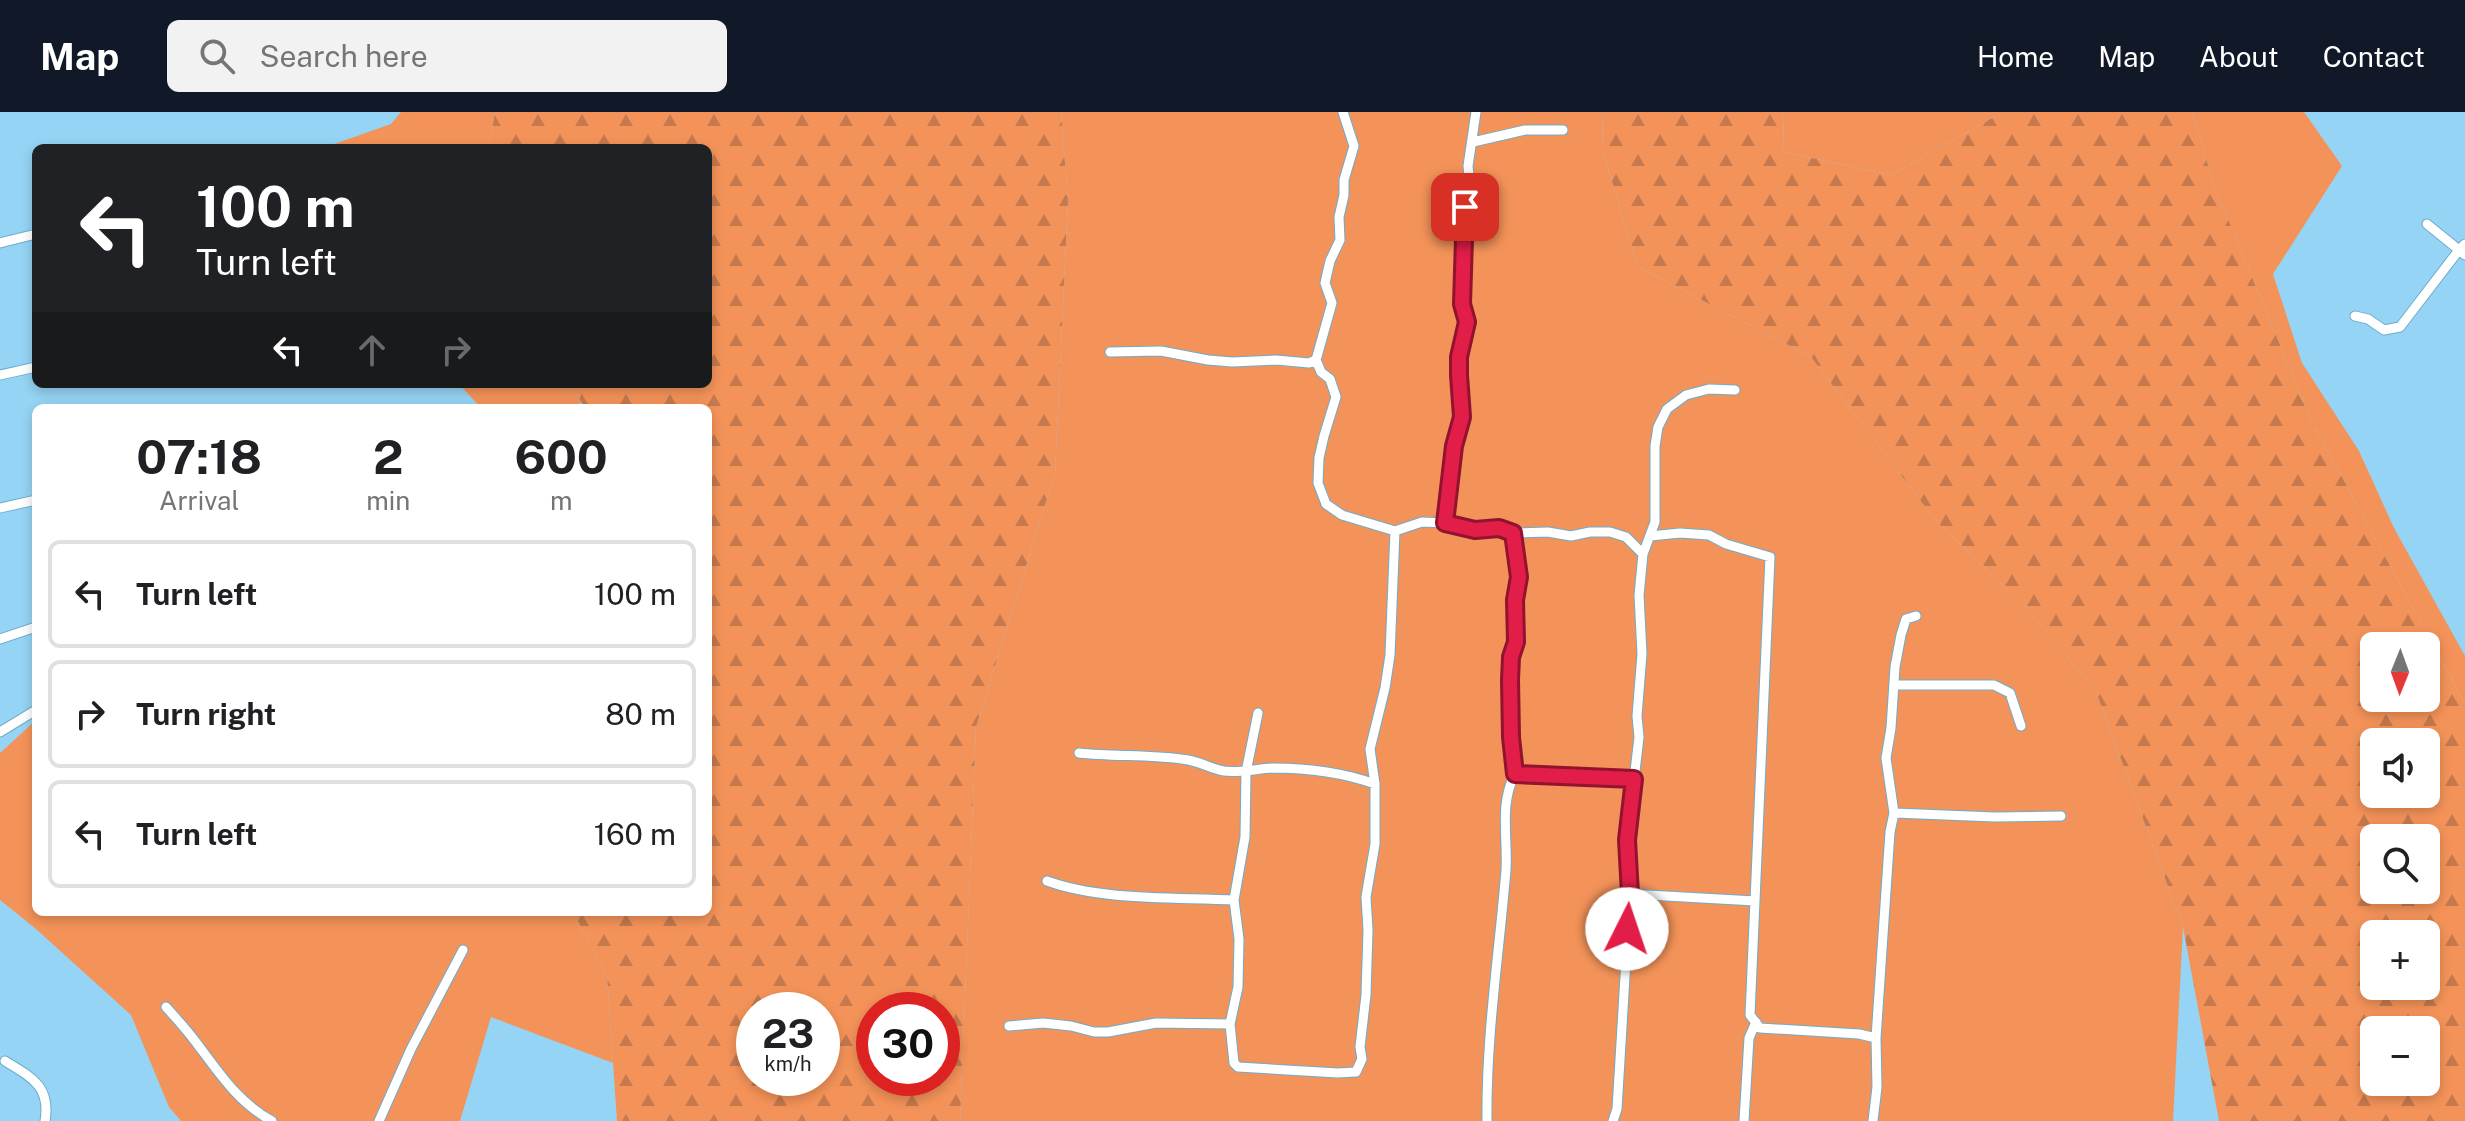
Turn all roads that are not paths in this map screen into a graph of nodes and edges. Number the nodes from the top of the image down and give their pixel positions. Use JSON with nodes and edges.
{"nodes":[{"id":1,"x":1343,"y":112,"type":"edge"},
{"id":2,"x":1476,"y":112,"type":"edge"},
{"id":3,"x":1563,"y":130,"type":"dead end"},
{"id":4,"x":1473,"y":142,"type":"junction"},
{"id":5,"x":2427,"y":224,"type":"dead end"},
{"id":6,"x":32,"y":235,"type":"edge"},
{"id":7,"x":0,"y":243,"type":"edge"},
{"id":8,"x":2463,"y":250,"type":"edge"},
{"id":9,"x":2355,"y":316,"type":"dead end"},
{"id":10,"x":1110,"y":352,"type":"dead end"},
{"id":11,"x":1316,"y":360,"type":"junction"},
{"id":12,"x":32,"y":368,"type":"edge"},
{"id":13,"x":0,"y":375,"type":"edge"},
{"id":14,"x":1735,"y":390,"type":"dead end"},
{"id":15,"x":32,"y":501,"type":"edge"},
{"id":16,"x":0,"y":508,"type":"edge"},
{"id":17,"x":1445,"y":523,"type":"junction"},
{"id":18,"x":1395,"y":531,"type":"junction"},
{"id":19,"x":1513,"y":533,"type":"junction"},
{"id":20,"x":1650,"y":536,"type":"junction"},
{"id":21,"x":1643,"y":554,"type":"junction"},
{"id":22,"x":1916,"y":616,"type":"dead end"},
{"id":23,"x":32,"y":628,"type":"edge"},
{"id":24,"x":0,"y":639,"type":"edge"},
{"id":25,"x":1894,"y":685,"type":"junction"},
{"id":26,"x":32,"y":712,"type":"edge"},
{"id":27,"x":1258,"y":713,"type":"dead end"},
{"id":28,"x":2021,"y":726,"type":"dead end"},
{"id":29,"x":0,"y":732,"type":"edge"},
{"id":30,"x":1079,"y":753,"type":"dead end"},
{"id":31,"x":1246,"y":772,"type":"junction"},
{"id":32,"x":1515,"y":774,"type":"junction"},
{"id":33,"x":1634,"y":779,"type":"junction"},
{"id":34,"x":1375,"y":784,"type":"junction"},
{"id":35,"x":1894,"y":813,"type":"junction"},
{"id":36,"x":2061,"y":816,"type":"dead end"},
{"id":37,"x":1047,"y":881,"type":"dead end"},
{"id":38,"x":1630,"y":894,"type":"junction"},
{"id":39,"x":1234,"y":900,"type":"junction"},
{"id":40,"x":1755,"y":901,"type":"junction"},
{"id":41,"x":463,"y":950,"type":"dead end"},
{"id":42,"x":166,"y":1007,"type":"dead end"},
{"id":43,"x":1756,"y":1022,"type":"junction"},
{"id":44,"x":1230,"y":1024,"type":"junction"},
{"id":45,"x":1009,"y":1026,"type":"dead end"},
{"id":46,"x":1876,"y":1038,"type":"junction"},
{"id":47,"x":5,"y":1061,"type":"dead end"},
{"id":48,"x":45,"y":1121,"type":"edge"},
{"id":49,"x":272,"y":1121,"type":"edge"},
{"id":50,"x":379,"y":1121,"type":"edge"},
{"id":51,"x":1487,"y":1121,"type":"edge"},
{"id":52,"x":1613,"y":1121,"type":"edge"},
{"id":53,"x":1744,"y":1121,"type":"edge"},
{"id":54,"x":1873,"y":1121,"type":"edge"}],
"edges":[{"from":1,"to":11,"type":"street"},
{"from":2,"to":4,"type":"street"},
{"from":3,"to":4,"type":"street"},
{"from":4,"to":17,"type":"street"},
{"from":5,"to":8,"type":"street"},
{"from":6,"to":7,"type":"street"},
{"from":8,"to":9,"type":"street"},
{"from":10,"to":11,"type":"street"},
{"from":11,"to":18,"type":"street"},
{"from":12,"to":13,"type":"street"},
{"from":14,"to":20,"type":"street"},
{"from":15,"to":16,"type":"street"},
{"from":17,"to":18,"type":"street"},
{"from":17,"to":19,"type":"street"},
{"from":18,"to":34,"type":"street"},
{"from":19,"to":21,"type":"street"},
{"from":19,"to":32,"type":"street"},
{"from":20,"to":21,"type":"street"},
{"from":20,"to":40,"type":"street"},
{"from":21,"to":33,"type":"street"},
{"from":22,"to":25,"type":"street"},
{"from":23,"to":24,"type":"street"},
{"from":25,"to":28,"type":"street"},
{"from":25,"to":35,"type":"street"},
{"from":26,"to":29,"type":"street"},
{"from":27,"to":31,"type":"street"},
{"from":30,"to":31,"type":"street"},
{"from":31,"to":34,"type":"street"},
{"from":31,"to":39,"type":"street"},
{"from":32,"to":33,"type":"street"},
{"from":32,"to":51,"type":"street"},
{"from":33,"to":38,"type":"street"},
{"from":34,"to":44,"type":"street"},
{"from":35,"to":36,"type":"street"},
{"from":35,"to":46,"type":"street"},
{"from":37,"to":39,"type":"street"},
{"from":38,"to":40,"type":"street"},
{"from":38,"to":52,"type":"street"},
{"from":39,"to":44,"type":"street"},
{"from":40,"to":43,"type":"street"},
{"from":41,"to":50,"type":"street"},
{"from":42,"to":49,"type":"street"},
{"from":43,"to":46,"type":"street"},
{"from":43,"to":53,"type":"street"},
{"from":44,"to":45,"type":"street"},
{"from":46,"to":54,"type":"street"},
{"from":47,"to":48,"type":"street"}]}
